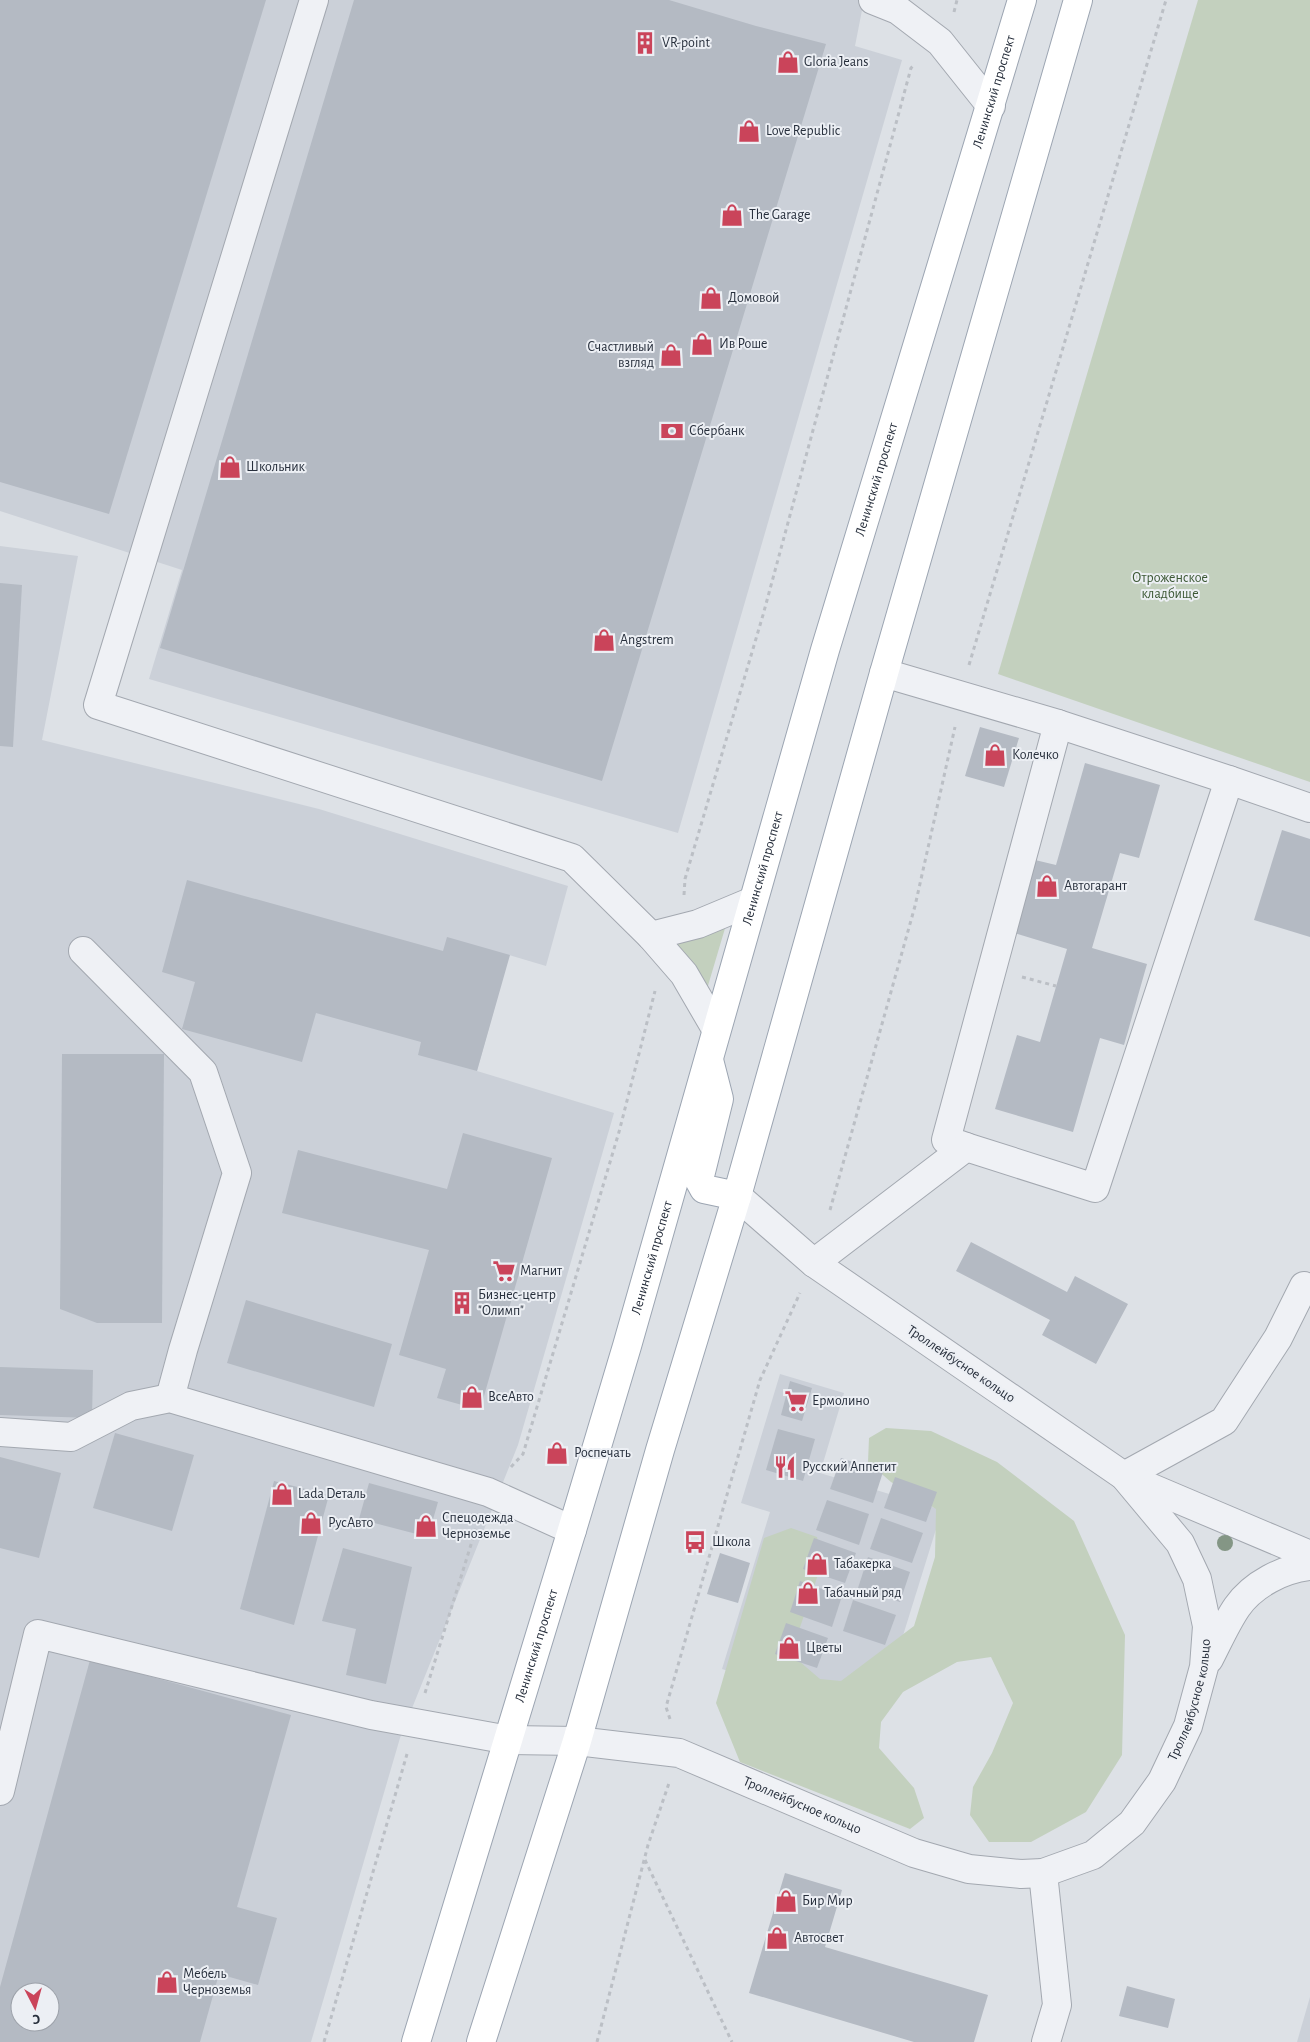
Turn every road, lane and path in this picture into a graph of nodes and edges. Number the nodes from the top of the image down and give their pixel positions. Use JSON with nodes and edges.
{"nodes":[{"id":1,"x":314,"y":0,"type":"edge"},
{"id":2,"x":873,"y":0,"type":"edge"},
{"id":3,"x":1022,"y":0,"type":"edge"},
{"id":4,"x":1078,"y":0,"type":"edge"},
{"id":5,"x":1166,"y":0,"type":"edge"},
{"id":6,"x":900,"y":5,"type":"edge"},
{"id":7,"x":912,"y":68,"type":"dead end"},
{"id":8,"x":991,"y":106,"type":"junction"},
{"id":9,"x":884,"y":673,"type":"junction"},
{"id":10,"x":962,"y":696,"type":"junction"},
{"id":11,"x":1058,"y":724,"type":"junction"},
{"id":12,"x":1229,"y":780,"type":"junction"},
{"id":13,"x":1310,"y":808,"type":"edge"},
{"id":14,"x":753,"y":901,"type":"junction"},
{"id":15,"x":680,"y":928,"type":"junction"},
{"id":16,"x":659,"y":946,"type":"junction"},
{"id":17,"x":83,"y":951,"type":"dead end"},
{"id":18,"x":716,"y":1029,"type":"junction"},
{"id":19,"x":709,"y":1059,"type":"junction"},
{"id":20,"x":966,"y":1147,"type":"junction"},
{"id":21,"x":737,"y":1196,"type":"junction"},
{"id":22,"x":814,"y":1263,"type":"junction"},
{"id":23,"x":1304,"y":1286,"type":"dead end"},
{"id":24,"x":170,"y":1398,"type":"junction"},
{"id":25,"x":0,"y":1432,"type":"edge"},
{"id":26,"x":1124,"y":1476,"type":"junction"},
{"id":27,"x":488,"y":1492,"type":"junction"},
{"id":28,"x":572,"y":1530,"type":"junction"},
{"id":29,"x":1310,"y":1556,"type":"edge"},
{"id":30,"x":1310,"y":1566,"type":"edge"},
{"id":31,"x":1204,"y":1667,"type":"junction"},
{"id":32,"x":416,"y":1724,"type":"junction"},
{"id":33,"x":510,"y":1740,"type":"junction"},
{"id":34,"x":578,"y":1741,"type":"junction"},
{"id":35,"x":679,"y":1753,"type":"junction"},
{"id":36,"x":0,"y":1791,"type":"edge"},
{"id":37,"x":644,"y":1860,"type":"junction"},
{"id":38,"x":1042,"y":1873,"type":"junction"},
{"id":39,"x":324,"y":2042,"type":"edge"},
{"id":40,"x":416,"y":2042,"type":"edge"},
{"id":41,"x":481,"y":2042,"type":"edge"},
{"id":42,"x":597,"y":2042,"type":"edge"},
{"id":43,"x":732,"y":2042,"type":"edge"},
{"id":44,"x":1046,"y":2042,"type":"edge"}],
"edges":[{"from":1,"to":16,"type":"street"},
{"from":2,"to":6,"type":"street"},
{"from":3,"to":8,"type":"main road","name":"Ленинский проспект"},
{"from":4,"to":9,"type":"main road"},
{"from":5,"to":10,"type":"path"},
{"from":6,"to":8,"type":"street"},
{"from":7,"to":15,"type":"path"},
{"from":8,"to":14,"type":"main road","name":"Ленинский проспект"},
{"from":9,"to":10,"type":"street"},
{"from":9,"to":21,"type":"main road"},
{"from":10,"to":11,"type":"street"},
{"from":10,"to":22,"type":"path"},
{"from":11,"to":12,"type":"street"},
{"from":11,"to":20,"type":"street"},
{"from":12,"to":13,"type":"street"},
{"from":12,"to":20,"type":"street"},
{"from":14,"to":15,"type":"street"},
{"from":14,"to":18,"type":"main road","name":"Ленинский проспект"},
{"from":15,"to":16,"type":"street"},
{"from":16,"to":18,"type":"street"},
{"from":16,"to":27,"type":"path"},
{"from":17,"to":24,"type":"street"},
{"from":18,"to":19,"type":"main road","name":"Ленинский проспект"},
{"from":19,"to":21,"type":"main road"},
{"from":19,"to":28,"type":"main road","name":"Ленинский проспект"},
{"from":20,"to":22,"type":"street"},
{"from":21,"to":22,"type":"street","name":"Троллейбусное кольцо"},
{"from":21,"to":34,"type":"main road"},
{"from":22,"to":26,"type":"street","name":"Троллейбусное кольцо"},
{"from":22,"to":35,"type":"path"},
{"from":23,"to":26,"type":"street"},
{"from":24,"to":25,"type":"street"},
{"from":24,"to":27,"type":"street"},
{"from":26,"to":29,"type":"street"},
{"from":26,"to":31,"type":"street","name":"Троллейбусное кольцо"},
{"from":27,"to":28,"type":"street"},
{"from":27,"to":32,"type":"path"},
{"from":28,"to":33,"type":"main road","name":"Ленинский проспект"},
{"from":30,"to":31,"type":"street"},
{"from":31,"to":38,"type":"street","name":"Троллейбусное кольцо"},
{"from":32,"to":33,"type":"street"},
{"from":32,"to":36,"type":"street"},
{"from":32,"to":39,"type":"path"},
{"from":33,"to":34,"type":"street"},
{"from":33,"to":40,"type":"main road","name":"Ленинский проспект"},
{"from":34,"to":35,"type":"street","name":"Троллейбусное кольцо"},
{"from":34,"to":41,"type":"main road"},
{"from":35,"to":37,"type":"path"},
{"from":35,"to":38,"type":"street","name":"Троллейбусное кольцо"},
{"from":37,"to":42,"type":"path"},
{"from":37,"to":43,"type":"path"},
{"from":38,"to":44,"type":"street"}]}
